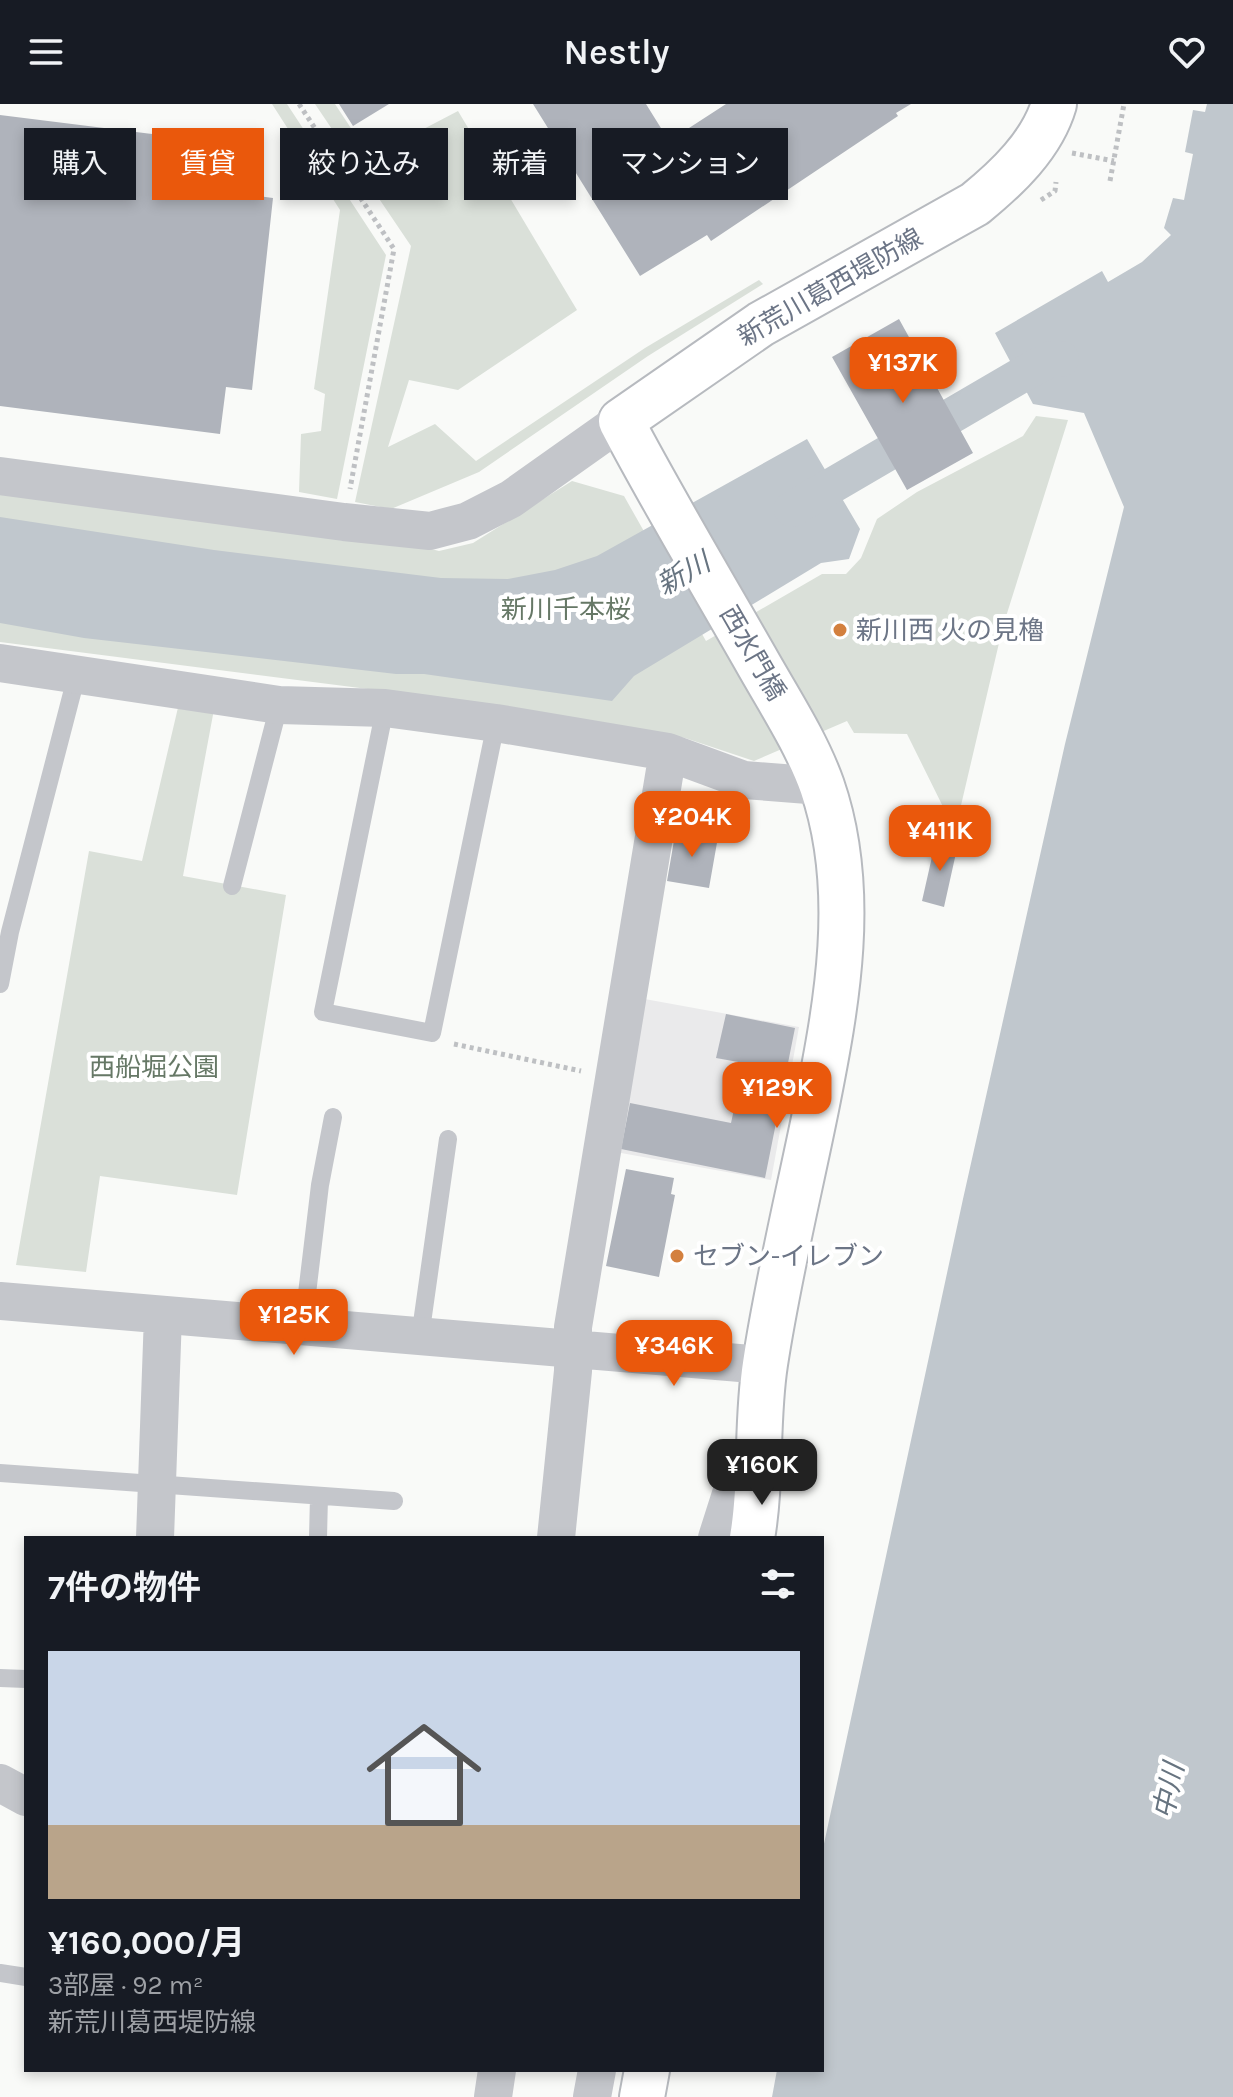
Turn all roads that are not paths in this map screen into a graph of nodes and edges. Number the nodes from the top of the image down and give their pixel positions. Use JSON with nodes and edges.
{"nodes":[{"id":1,"x":1054,"y":104,"type":"edge"},
{"id":2,"x":621,"y":421,"type":"junction"},
{"id":3,"x":0,"y":476,"type":"edge"},
{"id":4,"x":0,"y":663,"type":"edge"},
{"id":5,"x":77,"y":674,"type":"junction"},
{"id":6,"x":279,"y":705,"type":"junction"},
{"id":7,"x":385,"y":708,"type":"junction"},
{"id":8,"x":496,"y":723,"type":"junction"},
{"id":9,"x":668,"y":752,"type":"junction"},
{"id":10,"x":821,"y":786,"type":"junction"},
{"id":11,"x":232,"y":886,"type":"dead end"},
{"id":12,"x":0,"y":984,"type":"edge"},
{"id":13,"x":333,"y":1117,"type":"dead end"},
{"id":14,"x":448,"y":1139,"type":"dead end"},
{"id":15,"x":0,"y":1301,"type":"edge"},
{"id":16,"x":163,"y":1315,"type":"junction"},
{"id":17,"x":303,"y":1327,"type":"junction"},
{"id":18,"x":420,"y":1337,"type":"junction"},
{"id":19,"x":574,"y":1349,"type":"junction"},
{"id":20,"x":764,"y":1365,"type":"junction"},
{"id":21,"x":0,"y":1473,"type":"edge"},
{"id":22,"x":157,"y":1484,"type":"junction"},
{"id":23,"x":319,"y":1496,"type":"junction"},
{"id":24,"x":394,"y":1501,"type":"dead end"},
{"id":25,"x":730,"y":1534,"type":"edge"},
{"id":26,"x":155,"y":1536,"type":"edge"},
{"id":27,"x":318,"y":1536,"type":"edge"},
{"id":28,"x":556,"y":1536,"type":"edge"},
{"id":29,"x":0,"y":1678,"type":"edge"},
{"id":30,"x":24,"y":1679,"type":"edge"},
{"id":31,"x":0,"y":1783,"type":"edge"},
{"id":32,"x":24,"y":1796,"type":"edge"},
{"id":33,"x":0,"y":1973,"type":"edge"},
{"id":34,"x":24,"y":1977,"type":"edge"},
{"id":35,"x":497,"y":2072,"type":"edge"},
{"id":36,"x":597,"y":2072,"type":"edge"},
{"id":37,"x":647,"y":2072,"type":"edge"},
{"id":38,"x":493,"y":2097,"type":"edge"},
{"id":39,"x":592,"y":2097,"type":"edge"},
{"id":40,"x":642,"y":2097,"type":"edge"}],
"edges":[{"from":1,"to":2,"type":"main road","name":"新荒川葛西堤防線"},
{"from":2,"to":3,"type":"street"},
{"from":2,"to":10,"type":"main road","name":"西水門橋"},
{"from":4,"to":5,"type":"street"},
{"from":5,"to":6,"type":"street"},
{"from":5,"to":12,"type":"lane"},
{"from":6,"to":7,"type":"street"},
{"from":6,"to":11,"type":"lane"},
{"from":7,"to":8,"type":"street"},
{"from":7,"to":8,"type":"lane"},
{"from":8,"to":9,"type":"street"},
{"from":9,"to":10,"type":"street"},
{"from":9,"to":19,"type":"street"},
{"from":10,"to":20,"type":"main road"},
{"from":13,"to":17,"type":"lane"},
{"from":14,"to":18,"type":"lane"},
{"from":15,"to":16,"type":"street"},
{"from":16,"to":17,"type":"street"},
{"from":16,"to":22,"type":"street"},
{"from":17,"to":18,"type":"street"},
{"from":18,"to":19,"type":"street"},
{"from":19,"to":20,"type":"street"},
{"from":19,"to":28,"type":"street"},
{"from":20,"to":25,"type":"main road"},
{"from":21,"to":22,"type":"lane"},
{"from":22,"to":23,"type":"lane"},
{"from":22,"to":26,"type":"street"},
{"from":23,"to":24,"type":"lane"},
{"from":23,"to":27,"type":"lane"},
{"from":29,"to":30,"type":"lane"},
{"from":31,"to":32,"type":"street"},
{"from":33,"to":34,"type":"lane"},
{"from":35,"to":38,"type":"street"},
{"from":36,"to":39,"type":"street"},
{"from":37,"to":40,"type":"main road"}]}
